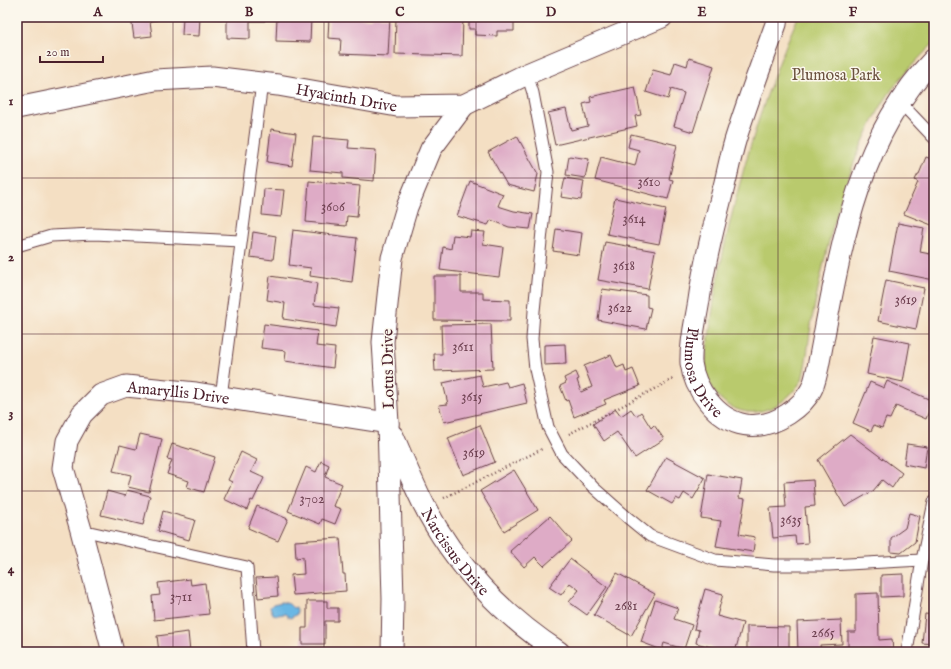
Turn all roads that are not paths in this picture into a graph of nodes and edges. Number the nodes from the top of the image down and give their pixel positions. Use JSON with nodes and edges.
{"nodes":[{"id":1,"x":662,"y":17,"type":"edge"},
{"id":2,"x":777,"y":17,"type":"edge"},
{"id":3,"x":934,"y":59,"type":"edge"},
{"id":4,"x":527,"y":74,"type":"junction"},
{"id":5,"x":262,"y":83,"type":"junction"},
{"id":6,"x":899,"y":101,"type":"junction"},
{"id":7,"x":464,"y":104,"type":"junction"},
{"id":8,"x":17,"y":108,"type":"edge"},
{"id":9,"x":934,"y":138,"type":"edge"},
{"id":10,"x":241,"y":241,"type":"junction"},
{"id":11,"x":17,"y":246,"type":"edge"},
{"id":12,"x":221,"y":397,"type":"junction"},
{"id":13,"x":388,"y":423,"type":"junction"},
{"id":14,"x":934,"y":502,"type":"edge"},
{"id":15,"x":81,"y":530,"type":"junction"},
{"id":16,"x":922,"y":560,"type":"junction"},
{"id":17,"x":113,"y":652,"type":"edge"},
{"id":18,"x":253,"y":652,"type":"edge"},
{"id":19,"x":392,"y":652,"type":"edge"},
{"id":20,"x":559,"y":652,"type":"edge"},
{"id":21,"x":907,"y":652,"type":"edge"}],
"edges":[{"from":1,"to":4,"type":"street","name":"Hyacinth Drive"},
{"from":2,"to":6,"type":"street","name":"Plumosa Drive"},
{"from":3,"to":6,"type":"street","name":"Plumosa Drive"},
{"from":4,"to":7,"type":"street","name":"Hyacinth Drive"},
{"from":4,"to":16,"type":"lane"},
{"from":5,"to":7,"type":"street","name":"Hyacinth Drive"},
{"from":5,"to":8,"type":"street","name":"Hyacinth Drive"},
{"from":5,"to":10,"type":"lane"},
{"from":6,"to":9,"type":"lane"},
{"from":7,"to":13,"type":"street","name":"Lotus Drive"},
{"from":10,"to":11,"type":"lane"},
{"from":10,"to":12,"type":"lane"},
{"from":12,"to":13,"type":"street","name":"Amaryllis Drive"},
{"from":12,"to":15,"type":"street","name":"Amaryllis Drive"},
{"from":13,"to":19,"type":"street","name":"Lotus Drive"},
{"from":13,"to":20,"type":"street","name":"Narcissus Drive"},
{"from":14,"to":16,"type":"lane"},
{"from":15,"to":17,"type":"street","name":"Amaryllis Drive"},
{"from":15,"to":18,"type":"lane"},
{"from":16,"to":21,"type":"lane"}]}
